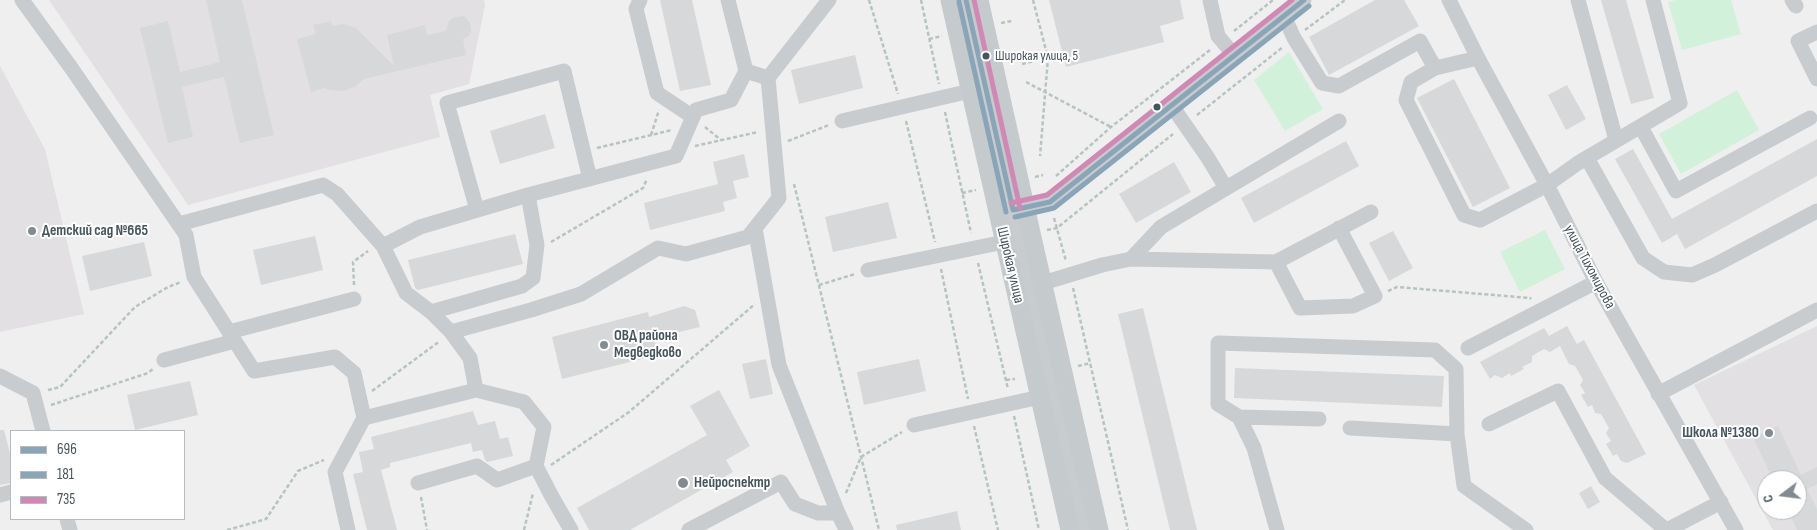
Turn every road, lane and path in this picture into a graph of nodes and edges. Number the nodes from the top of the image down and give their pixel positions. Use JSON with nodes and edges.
{"nodes":[{"id":1,"x":22,"y":0,"type":"edge"},
{"id":2,"x":640,"y":0,"type":"edge"},
{"id":3,"x":728,"y":0,"type":"edge"},
{"id":4,"x":829,"y":0,"type":"edge"},
{"id":5,"x":921,"y":0,"type":"edge"},
{"id":6,"x":950,"y":0,"type":"edge"},
{"id":7,"x":966,"y":0,"type":"edge"},
{"id":8,"x":980,"y":0,"type":"edge"},
{"id":9,"x":1033,"y":0,"type":"edge"},
{"id":10,"x":1210,"y":0,"type":"edge"},
{"id":11,"x":1265,"y":0,"type":"edge"},
{"id":12,"x":1273,"y":0,"type":"edge"},
{"id":13,"x":1304,"y":0,"type":"edge"},
{"id":14,"x":1449,"y":0,"type":"edge"},
{"id":15,"x":1578,"y":0,"type":"edge"},
{"id":16,"x":1653,"y":0,"type":"edge"},
{"id":17,"x":1264,"y":7,"type":"junction"},
{"id":18,"x":1284,"y":16,"type":"junction"},
{"id":19,"x":1012,"y":21,"type":"dead end"},
{"id":20,"x":999,"y":24,"type":"dead end"},
{"id":21,"x":1817,"y":32,"type":"edge"},
{"id":22,"x":946,"y":35,"type":"dead end"},
{"id":23,"x":929,"y":39,"type":"junction"},
{"id":24,"x":1222,"y":41,"type":"junction"},
{"id":25,"x":1234,"y":56,"type":"junction"},
{"id":26,"x":1048,"y":58,"type":"junction"},
{"id":27,"x":1478,"y":58,"type":"junction"},
{"id":28,"x":1022,"y":64,"type":"dead end"},
{"id":29,"x":1435,"y":68,"type":"junction"},
{"id":30,"x":746,"y":72,"type":"junction"},
{"id":31,"x":768,"y":78,"type":"junction"},
{"id":32,"x":1817,"y":79,"type":"edge"},
{"id":33,"x":1026,"y":82,"type":"dead end"},
{"id":34,"x":970,"y":91,"type":"junction"},
{"id":35,"x":1045,"y":92,"type":"junction"},
{"id":36,"x":663,"y":98,"type":"junction"},
{"id":37,"x":942,"y":99,"type":"junction"},
{"id":38,"x":1172,"y":106,"type":"junction"},
{"id":39,"x":1810,"y":118,"type":"dead end"},
{"id":40,"x":842,"y":121,"type":"joint"},
{"id":41,"x":1339,"y":121,"type":"dead end"},
{"id":42,"x":691,"y":122,"type":"junction"},
{"id":43,"x":1111,"y":127,"type":"junction"},
{"id":44,"x":1641,"y":127,"type":"junction"},
{"id":45,"x":772,"y":130,"type":"junction"},
{"id":46,"x":651,"y":135,"type":"junction"},
{"id":47,"x":721,"y":140,"type":"junction"},
{"id":48,"x":1616,"y":140,"type":"junction"},
{"id":49,"x":784,"y":142,"type":"dead end"},
{"id":50,"x":678,"y":149,"type":"junction"},
{"id":51,"x":583,"y":151,"type":"junction"},
{"id":52,"x":1040,"y":156,"type":"dead end"},
{"id":53,"x":1587,"y":158,"type":"junction"},
{"id":54,"x":655,"y":162,"type":"junction"},
{"id":55,"x":1043,"y":175,"type":"dead end"},
{"id":56,"x":590,"y":178,"type":"junction"},
{"id":57,"x":1032,"y":178,"type":"dead end"},
{"id":58,"x":1053,"y":179,"type":"dead end"},
{"id":59,"x":793,"y":180,"type":"dead end"},
{"id":60,"x":1546,"y":185,"type":"junction"},
{"id":61,"x":1226,"y":188,"type":"junction"},
{"id":62,"x":976,"y":190,"type":"dead end"},
{"id":63,"x":962,"y":193,"type":"junction"},
{"id":64,"x":528,"y":195,"type":"junction"},
{"id":65,"x":477,"y":210,"type":"junction"},
{"id":66,"x":1012,"y":210,"type":"junction"},
{"id":67,"x":1817,"y":211,"type":"edge"},
{"id":68,"x":1371,"y":212,"type":"dead end"},
{"id":69,"x":1054,"y":218,"type":"dead end"},
{"id":70,"x":179,"y":224,"type":"junction"},
{"id":71,"x":755,"y":228,"type":"junction"},
{"id":72,"x":1339,"y":228,"type":"junction"},
{"id":73,"x":1004,"y":242,"type":"junction"},
{"id":74,"x":381,"y":244,"type":"junction"},
{"id":75,"x":975,"y":248,"type":"junction"},
{"id":76,"x":537,"y":250,"type":"junction"},
{"id":77,"x":1131,"y":259,"type":"junction"},
{"id":78,"x":1276,"y":262,"type":"junction"},
{"id":79,"x":868,"y":270,"type":"joint"},
{"id":80,"x":1070,"y":275,"type":"junction"},
{"id":81,"x":194,"y":277,"type":"junction"},
{"id":82,"x":1596,"y":282,"type":"junction"},
{"id":83,"x":1042,"y":284,"type":"junction"},
{"id":84,"x":819,"y":285,"type":"junction"},
{"id":85,"x":766,"y":294,"type":"junction"},
{"id":86,"x":1375,"y":296,"type":"junction"},
{"id":87,"x":354,"y":299,"type":"joint"},
{"id":88,"x":1817,"y":310,"type":"edge"},
{"id":89,"x":431,"y":312,"type":"junction"},
{"id":90,"x":1538,"y":312,"type":"junction"},
{"id":91,"x":451,"y":332,"type":"junction"},
{"id":92,"x":232,"y":337,"type":"junction"},
{"id":93,"x":1468,"y":348,"type":"dead end"},
{"id":94,"x":164,"y":360,"type":"joint"},
{"id":95,"x":1090,"y":364,"type":"junction"},
{"id":96,"x":1074,"y":367,"type":"dead end"},
{"id":97,"x":0,"y":376,"type":"edge"},
{"id":98,"x":1015,"y":379,"type":"dead end"},
{"id":99,"x":1006,"y":380,"type":"junction"},
{"id":100,"x":476,"y":390,"type":"junction"},
{"id":101,"x":33,"y":393,"type":"junction"},
{"id":102,"x":1658,"y":394,"type":"junction"},
{"id":103,"x":1040,"y":397,"type":"junction"},
{"id":104,"x":360,"y":399,"type":"junction"},
{"id":105,"x":1011,"y":403,"type":"junction"},
{"id":106,"x":37,"y":409,"type":"junction"},
{"id":107,"x":1239,"y":417,"type":"junction"},
{"id":108,"x":364,"y":418,"type":"junction"},
{"id":109,"x":1319,"y":419,"type":"dead end"},
{"id":110,"x":914,"y":424,"type":"joint"},
{"id":111,"x":1489,"y":424,"type":"dead end"},
{"id":112,"x":1350,"y":428,"type":"dead end"},
{"id":113,"x":43,"y":430,"type":"edge"},
{"id":114,"x":1458,"y":434,"type":"junction"},
{"id":115,"x":346,"y":451,"type":"junction"},
{"id":116,"x":861,"y":457,"type":"junction"},
{"id":117,"x":540,"y":473,"type":"junction"},
{"id":118,"x":418,"y":482,"type":"joint"},
{"id":119,"x":1721,"y":502,"type":"junction"},
{"id":120,"x":838,"y":513,"type":"junction"},
{"id":121,"x":227,"y":530,"type":"edge"},
{"id":122,"x":348,"y":530,"type":"edge"},
{"id":123,"x":428,"y":530,"type":"edge"},
{"id":124,"x":524,"y":530,"type":"edge"},
{"id":125,"x":571,"y":530,"type":"edge"},
{"id":126,"x":689,"y":530,"type":"edge"},
{"id":127,"x":846,"y":530,"type":"edge"},
{"id":128,"x":879,"y":530,"type":"edge"},
{"id":129,"x":1039,"y":530,"type":"edge"},
{"id":130,"x":1070,"y":530,"type":"edge"},
{"id":131,"x":1086,"y":530,"type":"edge"},
{"id":132,"x":1099,"y":530,"type":"edge"},
{"id":133,"x":1128,"y":530,"type":"edge"},
{"id":134,"x":1277,"y":530,"type":"edge"},
{"id":135,"x":1526,"y":530,"type":"edge"},
{"id":136,"x":1666,"y":530,"type":"edge"},
{"id":137,"x":1736,"y":530,"type":"edge"}],
"edges":[{"from":1,"to":70,"type":"street"},
{"from":2,"to":36,"type":"street"},
{"from":3,"to":30,"type":"street"},
{"from":4,"to":31,"type":"street"},
{"from":5,"to":23,"type":"path"},
{"from":6,"to":34,"type":"main road","name":"Широкая улица"},
{"from":7,"to":66,"type":"street","name":"Широкая улица"},
{"from":8,"to":66,"type":"main road","name":"Широкая улица"},
{"from":9,"to":26,"type":"path"},
{"from":10,"to":24,"type":"street"},
{"from":11,"to":17,"type":"path"},
{"from":12,"to":17,"type":"path"},
{"from":13,"to":18,"type":"street"},
{"from":14,"to":27,"type":"street","name":"улица Тихомирова"},
{"from":15,"to":48,"type":"street"},
{"from":16,"to":44,"type":"street"},
{"from":17,"to":24,"type":"path"},
{"from":18,"to":25,"type":"street"},
{"from":18,"to":29,"type":"street"},
{"from":19,"to":20,"type":"path"},
{"from":21,"to":32,"type":"street"},
{"from":22,"to":23,"type":"path"},
{"from":23,"to":37,"type":"path"},
{"from":24,"to":25,"type":"street"},
{"from":24,"to":43,"type":"path"},
{"from":25,"to":38,"type":"street"},
{"from":26,"to":28,"type":"path"},
{"from":26,"to":35,"type":"path"},
{"from":27,"to":29,"type":"street"},
{"from":27,"to":60,"type":"street","name":"улица Тихомирова"},
{"from":29,"to":60,"type":"street"},
{"from":30,"to":31,"type":"street"},
{"from":30,"to":42,"type":"street"},
{"from":31,"to":45,"type":"street"},
{"from":33,"to":35,"type":"path"},
{"from":34,"to":37,"type":"street"},
{"from":34,"to":66,"type":"main road","name":"Широкая улица"},
{"from":35,"to":43,"type":"path"},
{"from":35,"to":52,"type":"path"},
{"from":36,"to":42,"type":"street"},
{"from":36,"to":46,"type":"path"},
{"from":37,"to":40,"type":"street"},
{"from":37,"to":63,"type":"path"},
{"from":38,"to":61,"type":"street"},
{"from":38,"to":66,"type":"street"},
{"from":39,"to":44,"type":"street"},
{"from":40,"to":49,"type":"path"},
{"from":41,"to":61,"type":"street"},
{"from":42,"to":46,"type":"path"},
{"from":42,"to":47,"type":"path"},
{"from":42,"to":50,"type":"street"},
{"from":43,"to":58,"type":"path"},
{"from":44,"to":48,"type":"street"},
{"from":45,"to":47,"type":"path"},
{"from":45,"to":71,"type":"street"},
{"from":46,"to":51,"type":"path"},
{"from":47,"to":50,"type":"path"},
{"from":48,"to":53,"type":"street"},
{"from":50,"to":54,"type":"street"},
{"from":51,"to":56,"type":"street"},
{"from":51,"to":65,"type":"street"},
{"from":53,"to":60,"type":"street"},
{"from":53,"to":67,"type":"street"},
{"from":54,"to":56,"type":"street"},
{"from":54,"to":76,"type":"path"},
{"from":55,"to":57,"type":"path"},
{"from":56,"to":64,"type":"street"},
{"from":59,"to":84,"type":"path"},
{"from":60,"to":82,"type":"street","name":"улица Тихомирова"},
{"from":61,"to":77,"type":"street"},
{"from":62,"to":63,"type":"path"},
{"from":63,"to":75,"type":"path"},
{"from":64,"to":65,"type":"street"},
{"from":64,"to":76,"type":"street"},
{"from":65,"to":74,"type":"street"},
{"from":66,"to":73,"type":"main road","name":"Широкая улица"},
{"from":66,"to":83,"type":"main road","name":"Широкая улица"},
{"from":66,"to":131,"type":"street","name":"Широкая улица"},
{"from":68,"to":72,"type":"street"},
{"from":69,"to":80,"type":"path"},
{"from":70,"to":74,"type":"street"},
{"from":70,"to":81,"type":"street"},
{"from":71,"to":85,"type":"street"},
{"from":71,"to":91,"type":"street"},
{"from":72,"to":78,"type":"street"},
{"from":72,"to":86,"type":"street"},
{"from":73,"to":75,"type":"street"},
{"from":73,"to":103,"type":"main road","name":"Широкая улица"},
{"from":74,"to":87,"type":"path"},
{"from":74,"to":89,"type":"street"},
{"from":75,"to":79,"type":"street"},
{"from":75,"to":99,"type":"path"},
{"from":76,"to":89,"type":"street"},
{"from":77,"to":78,"type":"street"},
{"from":77,"to":80,"type":"street"},
{"from":78,"to":86,"type":"street"},
{"from":79,"to":84,"type":"path"},
{"from":80,"to":83,"type":"street"},
{"from":80,"to":95,"type":"path"},
{"from":81,"to":92,"type":"street"},
{"from":81,"to":101,"type":"path"},
{"from":82,"to":90,"type":"street"},
{"from":82,"to":102,"type":"street","name":"улица Тихомирова"},
{"from":83,"to":132,"type":"main road","name":"Широкая улица"},
{"from":84,"to":116,"type":"path"},
{"from":85,"to":117,"type":"path"},
{"from":85,"to":120,"type":"street"},
{"from":86,"to":90,"type":"path"},
{"from":87,"to":92,"type":"street"},
{"from":88,"to":102,"type":"street"},
{"from":89,"to":91,"type":"street"},
{"from":90,"to":93,"type":"street"},
{"from":91,"to":100,"type":"street"},
{"from":91,"to":104,"type":"path"},
{"from":92,"to":94,"type":"street"},
{"from":92,"to":104,"type":"street"},
{"from":94,"to":106,"type":"path"},
{"from":95,"to":96,"type":"path"},
{"from":95,"to":133,"type":"path"},
{"from":97,"to":101,"type":"street"},
{"from":98,"to":99,"type":"path"},
{"from":99,"to":105,"type":"path"},
{"from":100,"to":108,"type":"street"},
{"from":100,"to":117,"type":"street"},
{"from":101,"to":106,"type":"street"},
{"from":102,"to":119,"type":"street","name":"улица Тихомирова"},
{"from":103,"to":105,"type":"street"},
{"from":103,"to":130,"type":"main road","name":"Широкая улица"},
{"from":104,"to":108,"type":"street"},
{"from":105,"to":110,"type":"street"},
{"from":105,"to":129,"type":"path"},
{"from":106,"to":113,"type":"street"},
{"from":107,"to":109,"type":"street"},
{"from":107,"to":114,"type":"street"},
{"from":107,"to":134,"type":"street"},
{"from":108,"to":115,"type":"street"},
{"from":110,"to":116,"type":"path"},
{"from":111,"to":136,"type":"street"},
{"from":112,"to":114,"type":"street"},
{"from":114,"to":135,"type":"street"},
{"from":115,"to":121,"type":"path"},
{"from":115,"to":122,"type":"street"},
{"from":116,"to":120,"type":"path"},
{"from":116,"to":128,"type":"path"},
{"from":117,"to":118,"type":"street"},
{"from":117,"to":124,"type":"path"},
{"from":117,"to":125,"type":"street"},
{"from":118,"to":123,"type":"path"},
{"from":119,"to":136,"type":"street"},
{"from":119,"to":137,"type":"street","name":"улица Тихомирова"},
{"from":120,"to":126,"type":"street"},
{"from":120,"to":127,"type":"street"}]}
